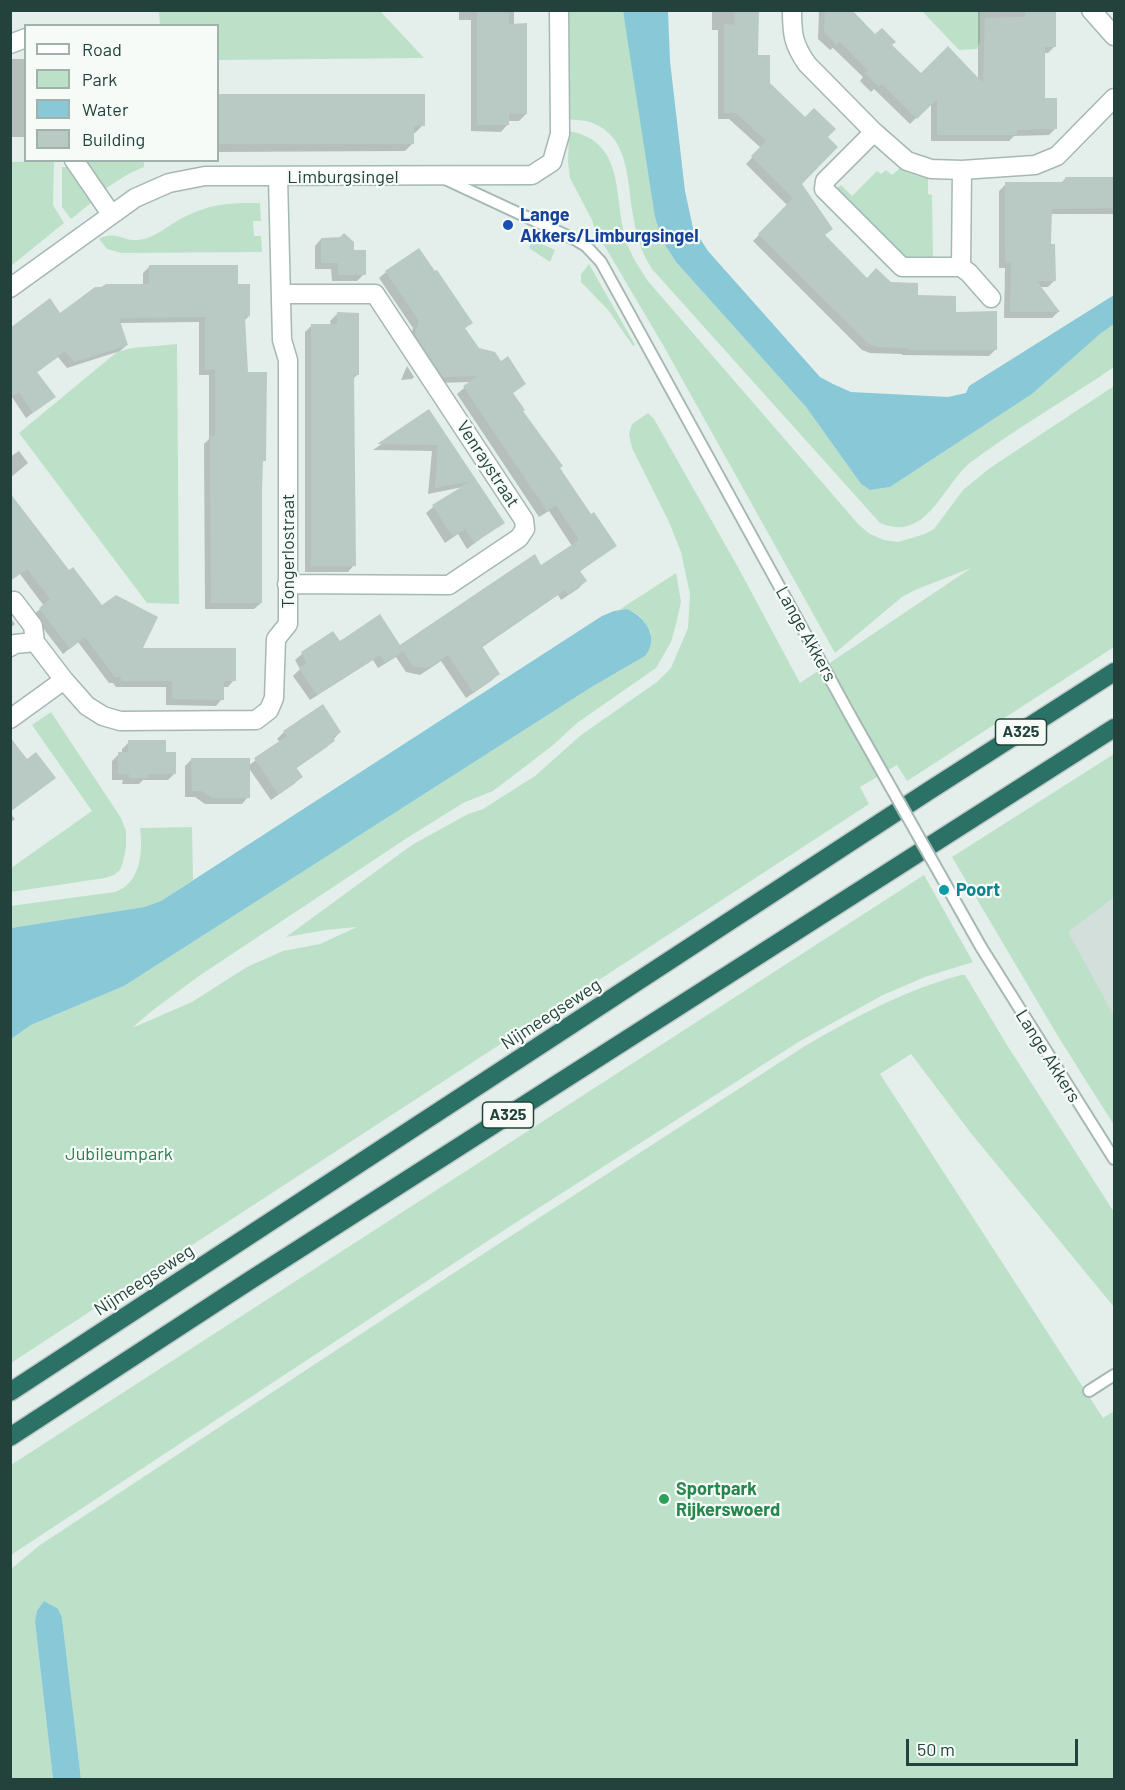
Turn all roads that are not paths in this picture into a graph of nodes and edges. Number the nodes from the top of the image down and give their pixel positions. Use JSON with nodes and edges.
{"nodes":[{"id":1,"x":559,"y":10,"type":"edge"},
{"id":2,"x":792,"y":10,"type":"edge"},
{"id":3,"x":1091,"y":10,"type":"edge"},
{"id":4,"x":1114,"y":36,"type":"edge"},
{"id":5,"x":24,"y":39,"type":"edge"},
{"id":6,"x":10,"y":45,"type":"edge"},
{"id":7,"x":1114,"y":98,"type":"edge"},
{"id":8,"x":874,"y":132,"type":"junction"},
{"id":9,"x":75,"y":162,"type":"edge"},
{"id":10,"x":962,"y":170,"type":"junction"},
{"id":11,"x":278,"y":177,"type":"junction"},
{"id":12,"x":440,"y":177,"type":"junction"},
{"id":13,"x":111,"y":214,"type":"junction"},
{"id":14,"x":961,"y":267,"type":"junction"},
{"id":15,"x":10,"y":288,"type":"edge"},
{"id":16,"x":282,"y":294,"type":"junction"},
{"id":17,"x":991,"y":298,"type":"dead end"},
{"id":18,"x":287,"y":584,"type":"junction"},
{"id":19,"x":14,"y":601,"type":"dead end"},
{"id":20,"x":35,"y":642,"type":"junction"},
{"id":21,"x":10,"y":647,"type":"edge"},
{"id":22,"x":1114,"y":672,"type":"edge"},
{"id":23,"x":64,"y":680,"type":"junction"},
{"id":24,"x":10,"y":719,"type":"edge"},
{"id":25,"x":1114,"y":728,"type":"edge"},
{"id":26,"x":1114,"y":1159,"type":"edge"},
{"id":27,"x":1114,"y":1375,"type":"edge"},
{"id":28,"x":1089,"y":1390,"type":"dead end"},
{"id":29,"x":10,"y":1392,"type":"edge"},
{"id":30,"x":10,"y":1437,"type":"edge"}],
"edges":[{"from":1,"to":12,"type":"street","name":"Limburgsingel"},
{"from":2,"to":8,"type":"street"},
{"from":3,"to":4,"type":"street"},
{"from":5,"to":6,"type":"street"},
{"from":7,"to":10,"type":"street"},
{"from":8,"to":10,"type":"street"},
{"from":8,"to":14,"type":"street"},
{"from":9,"to":13,"type":"street"},
{"from":10,"to":14,"type":"street"},
{"from":11,"to":12,"type":"street","name":"Limburgsingel"},
{"from":11,"to":13,"type":"street","name":"Limburgsingel"},
{"from":11,"to":16,"type":"street","name":"Tongerlostraat"},
{"from":12,"to":26,"type":"lane","name":"Lange Akkers","bridge":true},
{"from":13,"to":15,"type":"street","name":"Limburgsingel"},
{"from":14,"to":17,"type":"street"},
{"from":16,"to":18,"type":"street","name":"Tongerlostraat"},
{"from":16,"to":18,"type":"street","name":"Venraystraat"},
{"from":18,"to":23,"type":"street","name":"Tongerlostraat"},
{"from":19,"to":20,"type":"street","name":"Tongerlostraat"},
{"from":20,"to":21,"type":"street"},
{"from":20,"to":23,"type":"street","name":"Tongerlostraat"},
{"from":22,"to":29,"type":"highway","name":"Nijmeegseweg","number":"A325"},
{"from":23,"to":24,"type":"street"},
{"from":25,"to":30,"type":"highway","number":"A325"},
{"from":27,"to":28,"type":"lane"}]}
